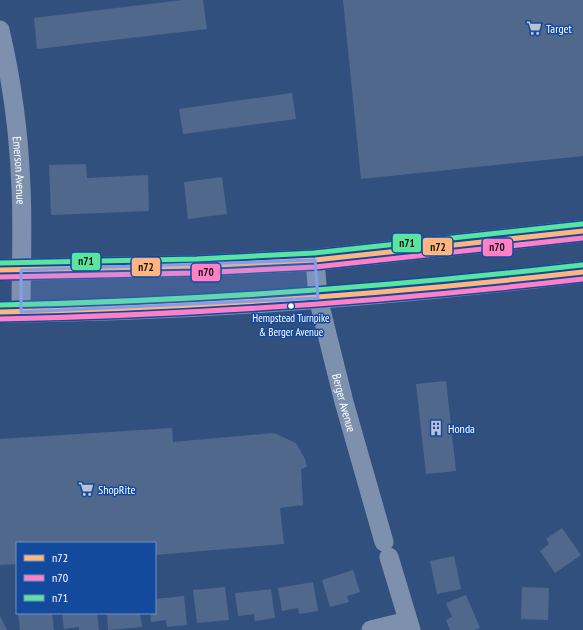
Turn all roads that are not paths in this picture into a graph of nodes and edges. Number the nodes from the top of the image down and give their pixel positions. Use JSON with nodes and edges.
{"nodes":[{"id":1,"x":0,"y":30,"type":"edge"},
{"id":2,"x":583,"y":232,"type":"edge"},
{"id":3,"x":315,"y":260,"type":"junction"},
{"id":4,"x":10,"y":270,"type":"edge"},
{"id":5,"x":583,"y":272,"type":"edge"},
{"id":6,"x":318,"y":298,"type":"junction"},
{"id":7,"x":10,"y":312,"type":"edge"},
{"id":8,"x":410,"y":626,"type":"edge"},
{"id":9,"x":371,"y":630,"type":"edge"}],
"edges":[{"from":1,"to":4,"type":"street","name":"Emerson Avenue"},
{"from":2,"to":3,"type":"main road"},
{"from":3,"to":4,"type":"main road"},
{"from":3,"to":6,"type":"street","name":"Berger Avenue"},
{"from":4,"to":7,"type":"street","name":"Emerson Avenue"},
{"from":5,"to":6,"type":"main road"},
{"from":6,"to":7,"type":"main road"},
{"from":6,"to":8,"type":"street","name":"Berger Avenue"},
{"from":8,"to":9,"type":"street"}]}
